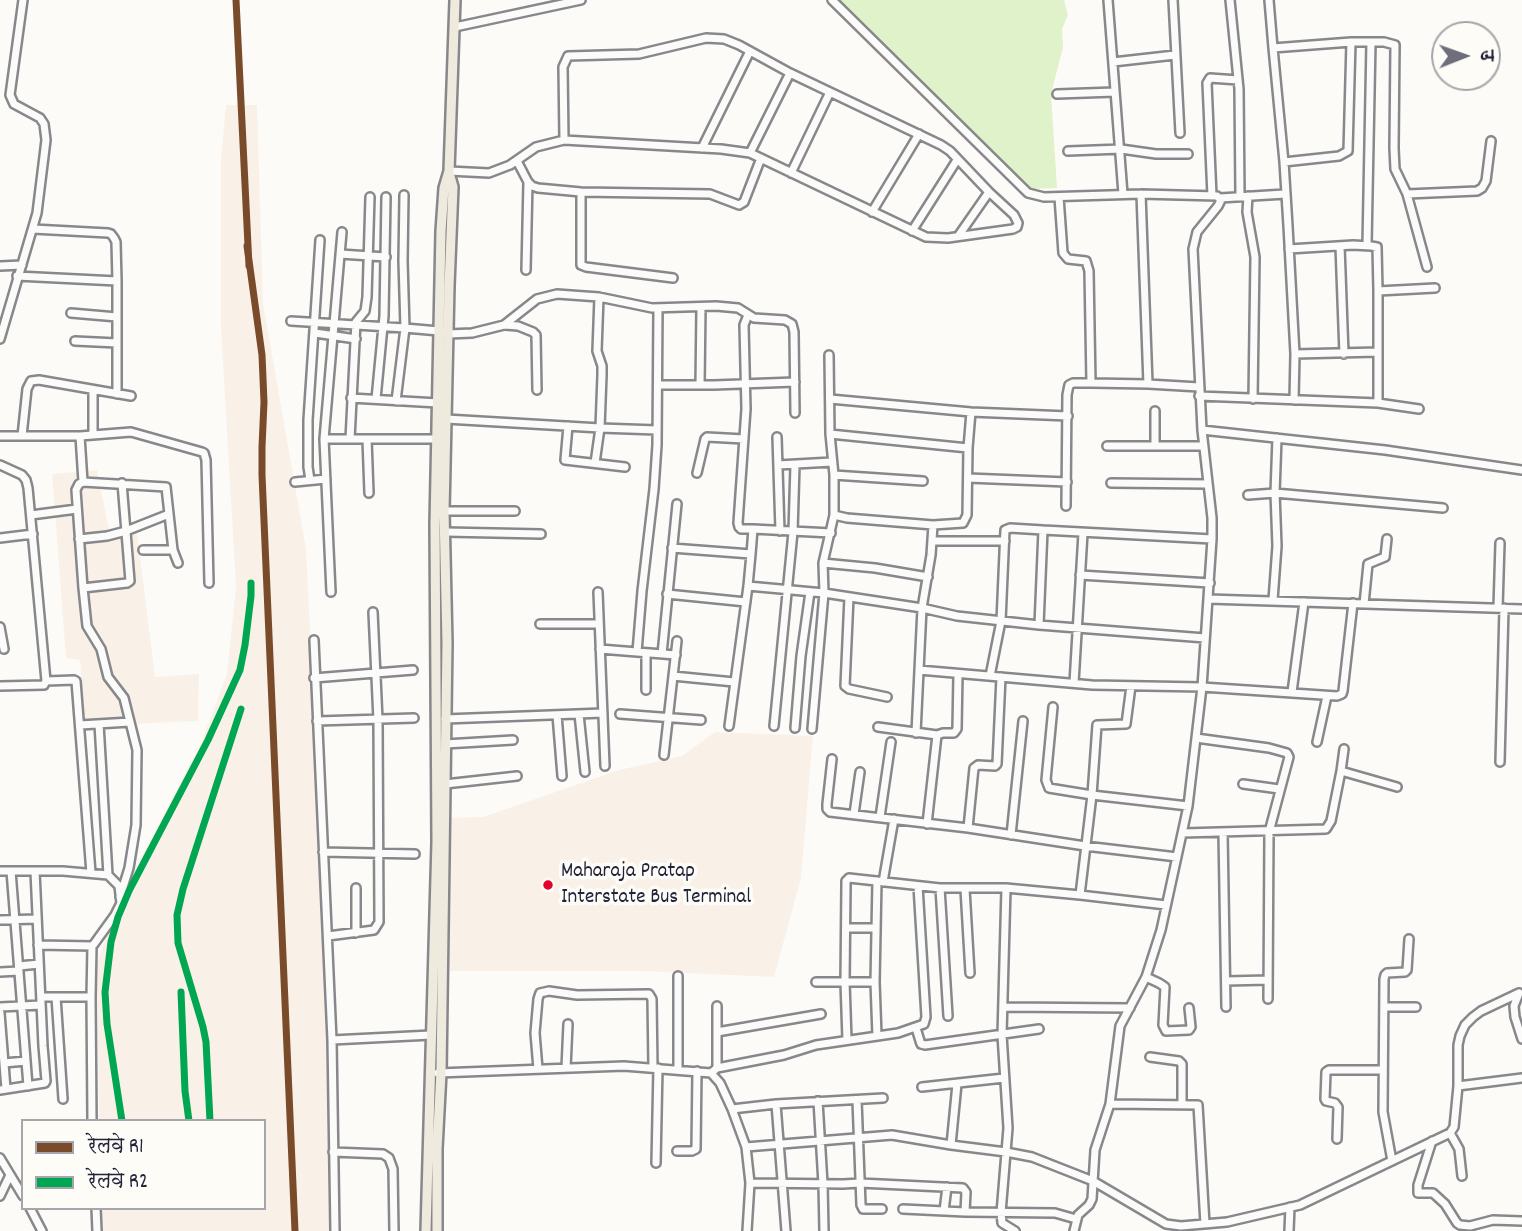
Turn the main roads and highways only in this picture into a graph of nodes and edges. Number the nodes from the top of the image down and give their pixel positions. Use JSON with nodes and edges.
{"nodes":[{"id":1,"x":455,"y":0,"type":"edge"},
{"id":2,"x":444,"y":332,"type":"junction"},
{"id":3,"x":426,"y":1231,"type":"edge"},
{"id":4,"x":437,"y":1231,"type":"edge"}],
"edges":[{"from":1,"to":2,"type":"main road"},
{"from":2,"to":3,"type":"main road"},
{"from":2,"to":4,"type":"main road"}]}
